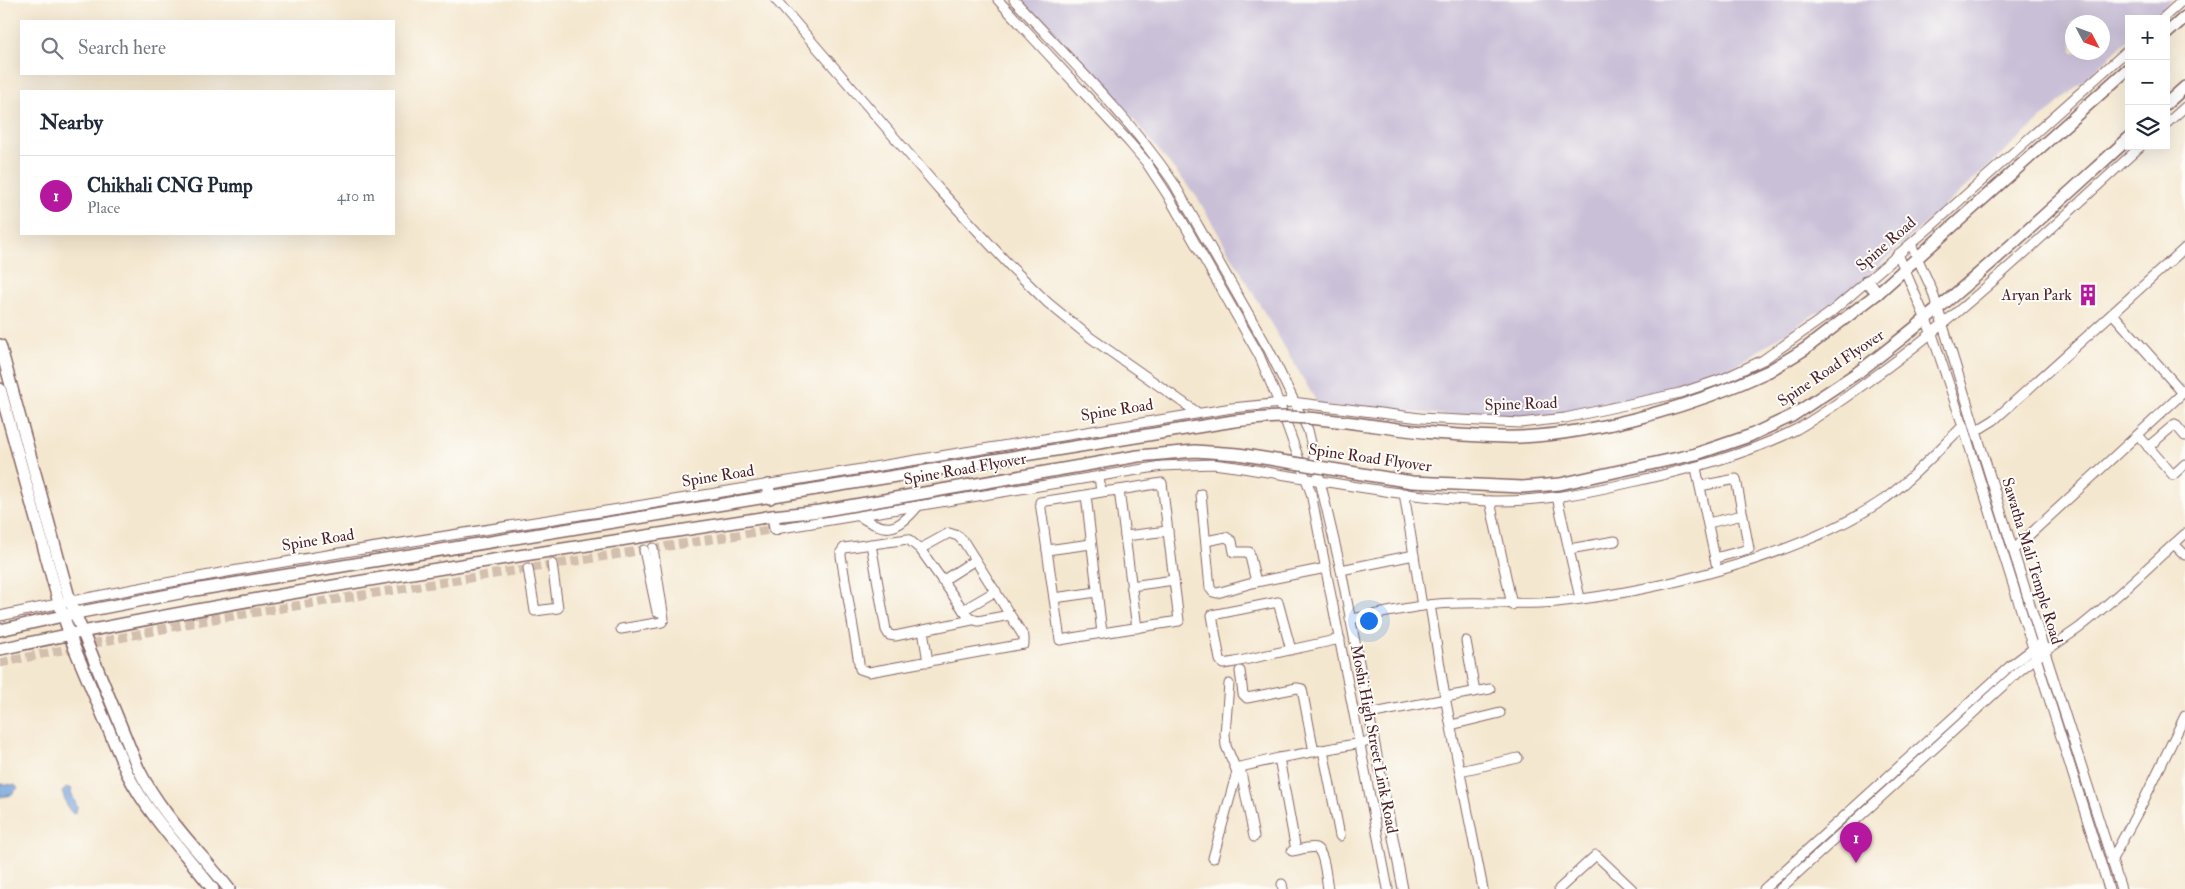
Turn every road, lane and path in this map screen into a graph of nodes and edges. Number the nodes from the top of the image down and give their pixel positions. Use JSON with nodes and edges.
{"nodes":[{"id":1,"x":776,"y":0,"type":"edge"},
{"id":2,"x":998,"y":0,"type":"edge"},
{"id":3,"x":1014,"y":0,"type":"edge"},
{"id":4,"x":2183,"y":0,"type":"edge"},
{"id":5,"x":1027,"y":14,"type":"junction"},
{"id":6,"x":2166,"y":15,"type":"edge"},
{"id":7,"x":2185,"y":17,"type":"edge"},
{"id":8,"x":1019,"y":22,"type":"junction"},
{"id":9,"x":2170,"y":30,"type":"edge"},
{"id":10,"x":2125,"y":53,"type":"edge"},
{"id":11,"x":2125,"y":72,"type":"edge"},
{"id":12,"x":2185,"y":87,"type":"edge"},
{"id":13,"x":2170,"y":100,"type":"edge"},
{"id":14,"x":2185,"y":107,"type":"edge"},
{"id":15,"x":2170,"y":120,"type":"edge"},
{"id":16,"x":2125,"y":142,"type":"edge"},
{"id":17,"x":2137,"y":150,"type":"edge"},
{"id":18,"x":1911,"y":244,"type":"junction"},
{"id":19,"x":2185,"y":248,"type":"edge"},
{"id":20,"x":1898,"y":254,"type":"junction"},
{"id":21,"x":1918,"y":258,"type":"junction"},
{"id":22,"x":1906,"y":269,"type":"junction"},
{"id":23,"x":1867,"y":281,"type":"junction"},
{"id":24,"x":1878,"y":293,"type":"junction"},
{"id":25,"x":1938,"y":309,"type":"junction"},
{"id":26,"x":2113,"y":314,"type":"junction"},
{"id":27,"x":1926,"y":319,"type":"junction"},
{"id":28,"x":1944,"y":325,"type":"junction"},
{"id":29,"x":1932,"y":334,"type":"junction"},
{"id":30,"x":0,"y":345,"type":"edge"},
{"id":31,"x":0,"y":389,"type":"edge"},
{"id":32,"x":2184,"y":392,"type":"edge"},
{"id":33,"x":1294,"y":402,"type":"junction"},
{"id":34,"x":1279,"y":403,"type":"junction"},
{"id":35,"x":1198,"y":413,"type":"junction"},
{"id":36,"x":1963,"y":426,"type":"junction"},
{"id":37,"x":1976,"y":430,"type":"junction"},
{"id":38,"x":2138,"y":435,"type":"junction"},
{"id":39,"x":2185,"y":436,"type":"edge"},
{"id":40,"x":2148,"y":447,"type":"junction"},
{"id":41,"x":2185,"y":464,"type":"edge"},
{"id":42,"x":1696,"y":468,"type":"junction"},
{"id":43,"x":1099,"y":476,"type":"junction"},
{"id":44,"x":1305,"y":478,"type":"junction"},
{"id":45,"x":1320,"y":481,"type":"junction"},
{"id":46,"x":768,"y":485,"type":"junction"},
{"id":47,"x":1700,"y":486,"type":"junction"},
{"id":48,"x":1119,"y":490,"type":"junction"},
{"id":49,"x":1101,"y":492,"type":"junction"},
{"id":50,"x":1404,"y":493,"type":"junction"},
{"id":51,"x":1201,"y":494,"type":"dead end"},
{"id":52,"x":1086,"y":495,"type":"junction"},
{"id":53,"x":1557,"y":497,"type":"junction"},
{"id":54,"x":770,"y":498,"type":"junction"},
{"id":55,"x":1490,"y":501,"type":"junction"},
{"id":56,"x":918,"y":506,"type":"junction"},
{"id":57,"x":1743,"y":515,"type":"junction"},
{"id":58,"x":773,"y":516,"type":"junction"},
{"id":59,"x":859,"y":516,"type":"junction"},
{"id":60,"x":1708,"y":523,"type":"junction"},
{"id":61,"x":891,"y":526,"type":"junction"},
{"id":62,"x":775,"y":529,"type":"joint"},
{"id":63,"x":1168,"y":531,"type":"junction"},
{"id":64,"x":2185,"y":534,"type":"edge"},
{"id":65,"x":1125,"y":536,"type":"junction"},
{"id":66,"x":893,"y":540,"type":"junction"},
{"id":67,"x":1206,"y":541,"type":"junction"},
{"id":68,"x":1615,"y":541,"type":"dead end"},
{"id":69,"x":871,"y":544,"type":"junction"},
{"id":70,"x":1092,"y":544,"type":"junction"},
{"id":71,"x":2174,"y":544,"type":"junction"},
{"id":72,"x":920,"y":548,"type":"junction"},
{"id":73,"x":1569,"y":549,"type":"junction"},
{"id":74,"x":1047,"y":550,"type":"junction"},
{"id":75,"x":2013,"y":550,"type":"junction"},
{"id":76,"x":1414,"y":555,"type":"junction"},
{"id":77,"x":2185,"y":555,"type":"edge"},
{"id":78,"x":1715,"y":558,"type":"junction"},
{"id":79,"x":976,"y":560,"type":"junction"},
{"id":80,"x":552,"y":564,"type":"dead end"},
{"id":81,"x":528,"y":568,"type":"dead end"},
{"id":82,"x":1326,"y":568,"type":"junction"},
{"id":83,"x":1341,"y":570,"type":"junction"},
{"id":84,"x":1718,"y":570,"type":"junction"},
{"id":85,"x":1174,"y":580,"type":"junction"},
{"id":86,"x":942,"y":581,"type":"junction"},
{"id":87,"x":1256,"y":582,"type":"junction"},
{"id":88,"x":1131,"y":586,"type":"junction"},
{"id":89,"x":996,"y":591,"type":"junction"},
{"id":90,"x":1097,"y":592,"type":"junction"},
{"id":91,"x":1054,"y":598,"type":"junction"},
{"id":92,"x":1580,"y":598,"type":"junction"},
{"id":93,"x":64,"y":602,"type":"junction"},
{"id":94,"x":1512,"y":605,"type":"junction"},
{"id":95,"x":1426,"y":606,"type":"junction"},
{"id":96,"x":963,"y":610,"type":"junction"},
{"id":97,"x":657,"y":612,"type":"dead end"},
{"id":98,"x":76,"y":613,"type":"junction"},
{"id":99,"x":1010,"y":615,"type":"junction"},
{"id":100,"x":0,"y":616,"type":"edge"},
{"id":101,"x":64,"y":616,"type":"junction"},
{"id":102,"x":1350,"y":619,"type":"junction"},
{"id":103,"x":972,"y":620,"type":"junction"},
{"id":104,"x":622,"y":628,"type":"dead end"},
{"id":105,"x":1137,"y":628,"type":"junction"},
{"id":106,"x":0,"y":630,"type":"edge"},
{"id":107,"x":923,"y":630,"type":"junction"},
{"id":108,"x":82,"y":631,"type":"junction"},
{"id":109,"x":1102,"y":633,"type":"junction"},
{"id":110,"x":70,"y":634,"type":"junction"},
{"id":111,"x":1340,"y":639,"type":"junction"},
{"id":112,"x":1466,"y":641,"type":"dead end"},
{"id":113,"x":2040,"y":647,"type":"junction"},
{"id":114,"x":0,"y":648,"type":"edge"},
{"id":115,"x":1291,"y":650,"type":"junction"},
{"id":116,"x":2036,"y":656,"type":"junction"},
{"id":117,"x":928,"y":662,"type":"junction"},
{"id":118,"x":1240,"y":671,"type":"dead end"},
{"id":119,"x":1229,"y":684,"type":"dead end"},
{"id":120,"x":1490,"y":689,"type":"dead end"},
{"id":121,"x":1475,"y":691,"type":"junction"},
{"id":122,"x":1446,"y":698,"type":"junction"},
{"id":123,"x":1500,"y":713,"type":"dead end"},
{"id":124,"x":1369,"y":714,"type":"junction"},
{"id":125,"x":2185,"y":716,"type":"edge"},
{"id":126,"x":1451,"y":726,"type":"junction"},
{"id":127,"x":1374,"y":741,"type":"junction"},
{"id":128,"x":1360,"y":743,"type":"junction"},
{"id":129,"x":1318,"y":751,"type":"junction"},
{"id":130,"x":1279,"y":758,"type":"junction"},
{"id":131,"x":1518,"y":758,"type":"dead end"},
{"id":132,"x":1238,"y":768,"type":"junction"},
{"id":133,"x":1460,"y":771,"type":"junction"},
{"id":134,"x":1340,"y":836,"type":"dead end"},
{"id":135,"x":1254,"y":837,"type":"dead end"},
{"id":136,"x":1213,"y":858,"type":"dead end"},
{"id":137,"x":2111,"y":861,"type":"junction"},
{"id":138,"x":214,"y":889,"type":"edge"},
{"id":139,"x":229,"y":889,"type":"edge"},
{"id":140,"x":1328,"y":889,"type":"edge"},
{"id":141,"x":1388,"y":889,"type":"edge"},
{"id":142,"x":1403,"y":889,"type":"edge"},
{"id":143,"x":1483,"y":889,"type":"edge"},
{"id":144,"x":1559,"y":889,"type":"edge"},
{"id":145,"x":1632,"y":889,"type":"edge"},
{"id":146,"x":1764,"y":889,"type":"edge"},
{"id":147,"x":1780,"y":889,"type":"edge"},
{"id":148,"x":2110,"y":889,"type":"edge"},
{"id":149,"x":2121,"y":889,"type":"edge"}],
"edges":[{"from":1,"to":35,"type":"street"},
{"from":2,"to":8,"type":"street","name":"Moshi High Street Link Road"},
{"from":3,"to":5,"type":"street","name":"Moshi High Street Link Road"},
{"from":4,"to":6,"type":"street"},
{"from":5,"to":8,"type":"street"},
{"from":5,"to":33,"type":"street","name":"Moshi High Street Link Road"},
{"from":7,"to":9,"type":"main road"},
{"from":8,"to":34,"type":"street","name":"Moshi High Street Link Road"},
{"from":10,"to":18,"type":"street","name":"Spine Road"},
{"from":11,"to":21,"type":"main road","name":"Spine Road"},
{"from":12,"to":13,"type":"main road"},
{"from":14,"to":15,"type":"street"},
{"from":16,"to":25,"type":"main road"},
{"from":17,"to":28,"type":"street"},
{"from":18,"to":20,"type":"street","name":"Spine Road"},
{"from":18,"to":21,"type":"street","name":"Sawatha Mali Temple Road"},
{"from":19,"to":26,"type":"street"},
{"from":20,"to":22,"type":"street","name":"Sawatha Mali Temple Road"},
{"from":20,"to":23,"type":"street","name":"Spine Road"},
{"from":21,"to":22,"type":"main road","name":"Spine Road"},
{"from":21,"to":25,"type":"street","name":"Sawatha Mali Temple Road"},
{"from":22,"to":24,"type":"main road","name":"Spine Road Flyover"},
{"from":22,"to":27,"type":"street","name":"Sawatha Mali Temple Road"},
{"from":23,"to":24,"type":"main road"},
{"from":23,"to":33,"type":"street","name":"Spine Road"},
{"from":24,"to":54,"type":"main road","name":"Spine Road Flyover","bridge":true},
{"from":25,"to":27,"type":"main road"},
{"from":25,"to":28,"type":"street","name":"Sawatha Mali Temple Road"},
{"from":26,"to":32,"type":"street"},
{"from":26,"to":37,"type":"street"},
{"from":27,"to":29,"type":"street","name":"Sawatha Mali Temple Road"},
{"from":27,"to":58,"type":"main road","name":"Spine Road Flyover","bridge":true},
{"from":28,"to":29,"type":"street"},
{"from":28,"to":37,"type":"street","name":"Sawatha Mali Temple Road"},
{"from":29,"to":36,"type":"street","name":"Sawatha Mali Temple Road"},
{"from":29,"to":42,"type":"street"},
{"from":30,"to":93,"type":"main road"},
{"from":31,"to":93,"type":"main road"},
{"from":32,"to":38,"type":"street"},
{"from":33,"to":34,"type":"street","name":"Spine Road"},
{"from":33,"to":45,"type":"street","name":"Moshi High Street Link Road"},
{"from":34,"to":35,"type":"street","name":"Spine Road"},
{"from":34,"to":44,"type":"street","name":"Moshi High Street Link Road"},
{"from":35,"to":46,"type":"street","name":"Spine Road"},
{"from":36,"to":84,"type":"street"},
{"from":36,"to":113,"type":"street","name":"Sawatha Mali Temple Road"},
{"from":37,"to":75,"type":"street","name":"Sawatha Mali Temple Road"},
{"from":38,"to":40,"type":"street"},
{"from":38,"to":75,"type":"street"},
{"from":39,"to":40,"type":"street"},
{"from":40,"to":41,"type":"street"},
{"from":42,"to":47,"type":"street"},
{"from":42,"to":53,"type":"street"},
{"from":43,"to":44,"type":"street"},
{"from":43,"to":49,"type":"street"},
{"from":43,"to":56,"type":"street"},
{"from":44,"to":45,"type":"street"},
{"from":44,"to":82,"type":"street","name":"Moshi High Street Link Road"},
{"from":45,"to":50,"type":"street"},
{"from":45,"to":83,"type":"street","name":"Moshi High Street Link Road"},
{"from":46,"to":54,"type":"main road"},
{"from":46,"to":93,"type":"street","name":"Spine Road"},
{"from":47,"to":57,"type":"street"},
{"from":47,"to":60,"type":"street"},
{"from":48,"to":49,"type":"street"},
{"from":48,"to":63,"type":"street"},
{"from":48,"to":65,"type":"street"},
{"from":49,"to":52,"type":"street"},
{"from":50,"to":55,"type":"street"},
{"from":50,"to":76,"type":"street"},
{"from":51,"to":67,"type":"street"},
{"from":52,"to":70,"type":"street"},
{"from":52,"to":74,"type":"street"},
{"from":53,"to":55,"type":"street"},
{"from":53,"to":73,"type":"street"},
{"from":54,"to":98,"type":"main road","name":"Spine Road"},
{"from":55,"to":94,"type":"street"},
{"from":56,"to":59,"type":"street"},
{"from":56,"to":61,"type":"street"},
{"from":57,"to":60,"type":"street"},
{"from":57,"to":78,"type":"street"},
{"from":58,"to":62,"type":"main road"},
{"from":58,"to":108,"type":"main road"},
{"from":59,"to":61,"type":"street"},
{"from":59,"to":62,"type":"street"},
{"from":60,"to":78,"type":"street"},
{"from":61,"to":66,"type":"street"},
{"from":63,"to":65,"type":"street"},
{"from":63,"to":85,"type":"street"},
{"from":64,"to":71,"type":"street"},
{"from":65,"to":88,"type":"street"},
{"from":66,"to":69,"type":"street"},
{"from":66,"to":72,"type":"street"},
{"from":67,"to":87,"type":"street"},
{"from":67,"to":87,"type":"street"},
{"from":68,"to":73,"type":"street"},
{"from":69,"to":107,"type":"street"},
{"from":69,"to":117,"type":"street"},
{"from":70,"to":74,"type":"street"},
{"from":70,"to":90,"type":"street"},
{"from":71,"to":77,"type":"street"},
{"from":71,"to":113,"type":"street"},
{"from":72,"to":79,"type":"street"},
{"from":72,"to":86,"type":"street"},
{"from":73,"to":92,"type":"street"},
{"from":74,"to":91,"type":"street"},
{"from":75,"to":113,"type":"street","name":"Sawatha Mali Temple Road"},
{"from":76,"to":83,"type":"street"},
{"from":76,"to":95,"type":"street"},
{"from":78,"to":84,"type":"street"},
{"from":79,"to":86,"type":"street"},
{"from":79,"to":89,"type":"street"},
{"from":80,"to":81,"type":"street"},
{"from":82,"to":87,"type":"street"},
{"from":82,"to":111,"type":"street","name":"Moshi High Street Link Road"},
{"from":83,"to":102,"type":"street","name":"Moshi High Street Link Road"},
{"from":84,"to":92,"type":"street"},
{"from":85,"to":88,"type":"street"},
{"from":85,"to":105,"type":"street"},
{"from":86,"to":96,"type":"street"},
{"from":88,"to":105,"type":"street"},
{"from":89,"to":96,"type":"street"},
{"from":89,"to":99,"type":"street"},
{"from":90,"to":91,"type":"street"},
{"from":90,"to":109,"type":"street"},
{"from":91,"to":109,"type":"street"},
{"from":92,"to":94,"type":"street"},
{"from":93,"to":98,"type":"main road"},
{"from":93,"to":100,"type":"street","name":"Spine Road"},
{"from":93,"to":101,"type":"main road"},
{"from":94,"to":95,"type":"street"},
{"from":95,"to":102,"type":"street"},
{"from":95,"to":122,"type":"street"},
{"from":96,"to":103,"type":"street"},
{"from":97,"to":104,"type":"street"},
{"from":98,"to":101,"type":"main road","name":"Spine Road"},
{"from":98,"to":108,"type":"main road"},
{"from":99,"to":103,"type":"street"},
{"from":99,"to":117,"type":"street"},
{"from":101,"to":106,"type":"main road","name":"Spine Road"},
{"from":101,"to":110,"type":"main road"},
{"from":102,"to":124,"type":"street","name":"Moshi High Street Link Road"},
{"from":103,"to":107,"type":"street"},
{"from":105,"to":109,"type":"street"},
{"from":107,"to":117,"type":"street"},
{"from":108,"to":110,"type":"main road"},
{"from":108,"to":139,"type":"main road"},
{"from":110,"to":114,"type":"main road"},
{"from":110,"to":138,"type":"main road"},
{"from":111,"to":115,"type":"street"},
{"from":111,"to":128,"type":"street","name":"Moshi High Street Link Road"},
{"from":112,"to":121,"type":"street"},
{"from":113,"to":116,"type":"street","name":"Sawatha Mali Temple Road"},
{"from":113,"to":137,"type":"street","name":"Sawatha Mali Temple Road"},
{"from":113,"to":146,"type":"street"},
{"from":115,"to":115,"type":"street"},
{"from":116,"to":147,"type":"street"},
{"from":116,"to":148,"type":"street","name":"Sawatha Mali Temple Road"},
{"from":118,"to":129,"type":"street"},
{"from":119,"to":132,"type":"street"},
{"from":120,"to":121,"type":"street"},
{"from":121,"to":122,"type":"street"},
{"from":122,"to":124,"type":"street"},
{"from":122,"to":126,"type":"street"},
{"from":123,"to":126,"type":"street"},
{"from":124,"to":127,"type":"street","name":"Moshi High Street Link Road"},
{"from":125,"to":137,"type":"street"},
{"from":126,"to":133,"type":"street"},
{"from":127,"to":128,"type":"street"},
{"from":127,"to":142,"type":"street","name":"Moshi High Street Link Road"},
{"from":128,"to":129,"type":"street"},
{"from":128,"to":141,"type":"street","name":"Moshi High Street Link Road"},
{"from":129,"to":130,"type":"street"},
{"from":129,"to":134,"type":"street"},
{"from":130,"to":132,"type":"street"},
{"from":130,"to":140,"type":"street"},
{"from":131,"to":133,"type":"street"},
{"from":132,"to":135,"type":"street"},
{"from":132,"to":136,"type":"street"},
{"from":133,"to":143,"type":"street"},
{"from":137,"to":149,"type":"street","name":"Sawatha Mali Temple Road"},
{"from":144,"to":145,"type":"street"}]}
